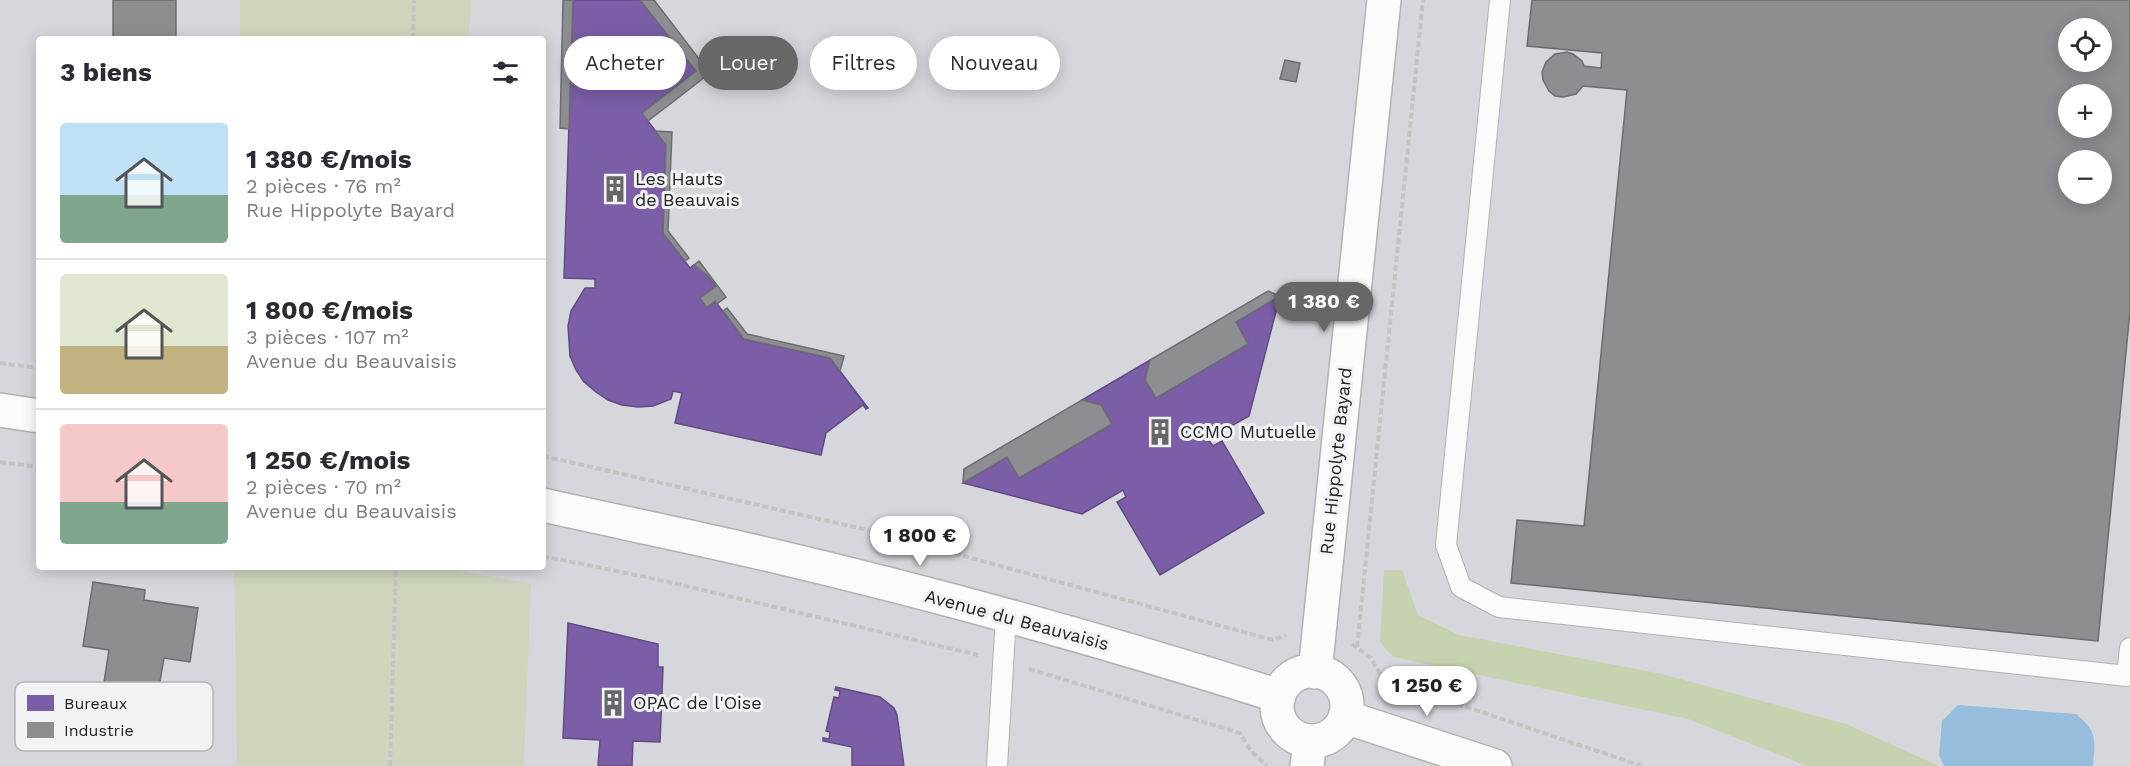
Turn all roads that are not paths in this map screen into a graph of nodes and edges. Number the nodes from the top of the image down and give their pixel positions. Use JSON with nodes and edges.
{"nodes":[{"id":1,"x":1384,"y":0,"type":"edge"},
{"id":2,"x":1500,"y":0,"type":"edge"},
{"id":3,"x":0,"y":410,"type":"edge"},
{"id":4,"x":36,"y":416,"type":"edge"},
{"id":5,"x":546,"y":506,"type":"edge"},
{"id":6,"x":1006,"y":616,"type":"junction"},
{"id":7,"x":2130,"y":648,"type":"edge"},
{"id":8,"x":1315,"y":672,"type":"junction"},
{"id":9,"x":1279,"y":696,"type":"junction"},
{"id":10,"x":1345,"y":717,"type":"junction"},
{"id":11,"x":1309,"y":754,"type":"edge"},
{"id":12,"x":997,"y":766,"type":"edge"},
{"id":13,"x":1495,"y":766,"type":"edge"}],
"edges":[{"from":1,"to":8,"type":"street","name":"Rue Hippolyte Bayard"},
{"from":2,"to":7,"type":"lane"},
{"from":3,"to":4,"type":"street"},
{"from":5,"to":6,"type":"street","name":"Avenue du Beauvaisis"},
{"from":6,"to":9,"type":"street","name":"Avenue du Beauvaisis"},
{"from":6,"to":12,"type":"lane"},
{"from":8,"to":9,"type":"street"},
{"from":8,"to":10,"type":"street"},
{"from":9,"to":11,"type":"street"},
{"from":10,"to":11,"type":"street"},
{"from":10,"to":13,"type":"street"}]}
